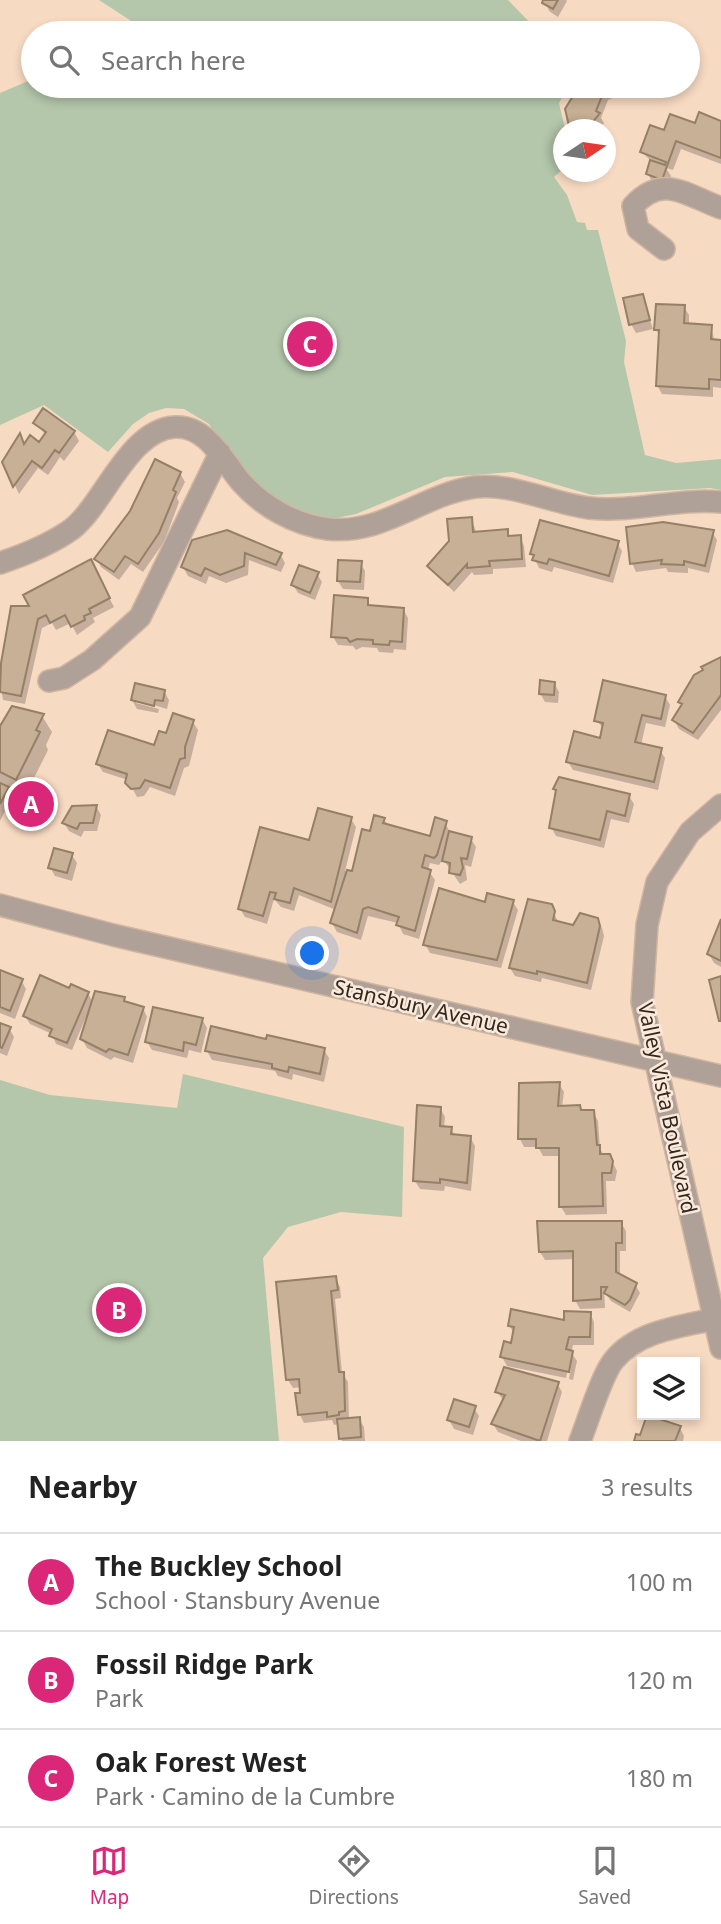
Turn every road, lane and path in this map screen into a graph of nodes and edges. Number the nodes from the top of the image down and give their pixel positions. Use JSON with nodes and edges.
{"nodes":[{"id":1,"x":721,"y":208,"type":"edge"},
{"id":2,"x":664,"y":249,"type":"dead end"},
{"id":3,"x":220,"y":453,"type":"junction"},
{"id":4,"x":721,"y":502,"type":"edge"},
{"id":5,"x":0,"y":563,"type":"edge"},
{"id":6,"x":49,"y":681,"type":"dead end"},
{"id":7,"x":721,"y":804,"type":"edge"},
{"id":8,"x":0,"y":905,"type":"edge"},
{"id":9,"x":655,"y":1062,"type":"junction"},
{"id":10,"x":721,"y":1076,"type":"edge"},
{"id":11,"x":714,"y":1319,"type":"junction"},
{"id":12,"x":721,"y":1348,"type":"edge"},
{"id":13,"x":580,"y":1441,"type":"edge"}],
"edges":[{"from":1,"to":2,"type":"street"},
{"from":3,"to":4,"type":"street"},
{"from":3,"to":5,"type":"street"},
{"from":3,"to":6,"type":"street"},
{"from":7,"to":9,"type":"street","name":"Valley Vista Boulevard"},
{"from":8,"to":9,"type":"street","name":"Stansbury Avenue"},
{"from":9,"to":10,"type":"street","name":"Stansbury Avenue"},
{"from":9,"to":11,"type":"street","name":"Valley Vista Boulevard"},
{"from":11,"to":12,"type":"street","name":"Valley Vista Boulevard"},
{"from":11,"to":13,"type":"street"}]}
